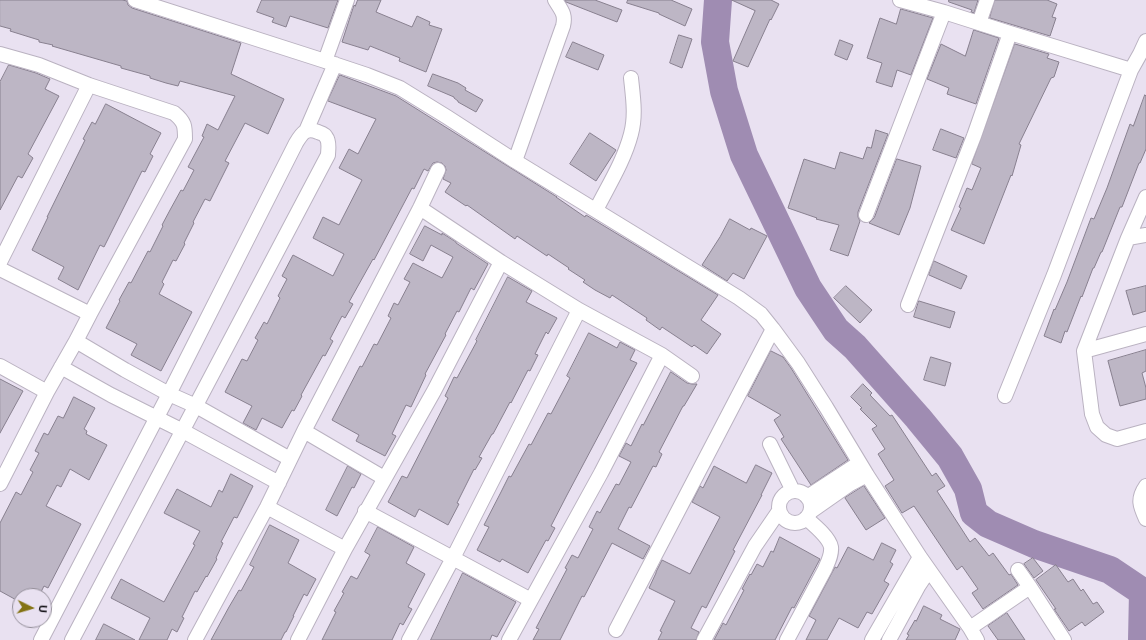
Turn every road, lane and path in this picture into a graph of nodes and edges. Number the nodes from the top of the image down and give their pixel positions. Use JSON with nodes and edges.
{"nodes":[{"id":1,"x":135,"y":0,"type":"edge"},
{"id":2,"x":346,"y":0,"type":"edge"},
{"id":3,"x":555,"y":0,"type":"edge"},
{"id":4,"x":900,"y":0,"type":"edge"},
{"id":5,"x":987,"y":0,"type":"edge"},
{"id":6,"x":944,"y":12,"type":"junction"},
{"id":7,"x":979,"y":23,"type":"junction"},
{"id":8,"x":1010,"y":33,"type":"junction"},
{"id":9,"x":1146,"y":41,"type":"edge"},
{"id":10,"x":0,"y":54,"type":"edge"},
{"id":11,"x":330,"y":62,"type":"junction"},
{"id":12,"x":1131,"y":70,"type":"junction"},
{"id":13,"x":631,"y":78,"type":"dead end"},
{"id":14,"x":89,"y":85,"type":"junction"},
{"id":15,"x":306,"y":131,"type":"junction"},
{"id":16,"x":515,"y":161,"type":"junction"},
{"id":17,"x":438,"y":170,"type":"dead end"},
{"id":18,"x":1146,"y":197,"type":"edge"},
{"id":19,"x":420,"y":208,"type":"junction"},
{"id":20,"x":596,"y":210,"type":"junction"},
{"id":21,"x":866,"y":215,"type":"dead end"},
{"id":22,"x":1146,"y":235,"type":"edge"},
{"id":23,"x":1128,"y":238,"type":"junction"},
{"id":24,"x":0,"y":262,"type":"edge"},
{"id":25,"x":501,"y":262,"type":"junction"},
{"id":26,"x":0,"y":268,"type":"edge"},
{"id":27,"x":908,"y":305,"type":"dead end"},
{"id":28,"x":579,"y":310,"type":"junction"},
{"id":29,"x":90,"y":314,"type":"junction"},
{"id":30,"x":773,"y":329,"type":"junction"},
{"id":31,"x":1146,"y":334,"type":"edge"},
{"id":32,"x":76,"y":341,"type":"junction"},
{"id":33,"x":1084,"y":351,"type":"junction"},
{"id":34,"x":662,"y":356,"type":"junction"},
{"id":35,"x":0,"y":366,"type":"edge"},
{"id":36,"x":61,"y":367,"type":"junction"},
{"id":37,"x":692,"y":376,"type":"dead end"},
{"id":38,"x":47,"y":392,"type":"junction"},
{"id":39,"x":170,"y":394,"type":"junction"},
{"id":40,"x":1005,"y":396,"type":"dead end"},
{"id":41,"x":196,"y":406,"type":"junction"},
{"id":42,"x":156,"y":419,"type":"junction"},
{"id":43,"x":182,"y":431,"type":"junction"},
{"id":44,"x":304,"y":431,"type":"junction"},
{"id":45,"x":1146,"y":431,"type":"edge"},
{"id":46,"x":770,"y":444,"type":"dead end"},
{"id":47,"x":290,"y":459,"type":"junction"},
{"id":48,"x":859,"y":463,"type":"junction"},
{"id":49,"x":867,"y":475,"type":"junction"},
{"id":50,"x":384,"y":478,"type":"junction"},
{"id":51,"x":279,"y":483,"type":"junction"},
{"id":52,"x":0,"y":484,"type":"edge"},
{"id":53,"x":1146,"y":486,"type":"edge"},
{"id":54,"x":793,"y":491,"type":"junction"},
{"id":55,"x":807,"y":497,"type":"junction"},
{"id":56,"x":267,"y":507,"type":"junction"},
{"id":57,"x":779,"y":511,"type":"junction"},
{"id":58,"x":365,"y":512,"type":"junction"},
{"id":59,"x":808,"y":515,"type":"junction"},
{"id":60,"x":1146,"y":519,"type":"edge"},
{"id":61,"x":345,"y":549,"type":"junction"},
{"id":62,"x":920,"y":557,"type":"junction"},
{"id":63,"x":452,"y":558,"type":"junction"},
{"id":64,"x":929,"y":570,"type":"junction"},
{"id":65,"x":1018,"y":570,"type":"dead end"},
{"id":66,"x":1030,"y":587,"type":"junction"},
{"id":67,"x":531,"y":600,"type":"junction"},
{"id":68,"x":616,"y":630,"type":"dead end"},
{"id":69,"x":974,"y":636,"type":"edge"},
{"id":70,"x":41,"y":640,"type":"edge"},
{"id":71,"x":72,"y":640,"type":"edge"},
{"id":72,"x":196,"y":640,"type":"edge"},
{"id":73,"x":298,"y":640,"type":"edge"},
{"id":74,"x":409,"y":640,"type":"edge"},
{"id":75,"x":509,"y":640,"type":"edge"},
{"id":76,"x":704,"y":640,"type":"edge"},
{"id":77,"x":787,"y":640,"type":"edge"},
{"id":78,"x":872,"y":640,"type":"edge"},
{"id":79,"x":889,"y":640,"type":"edge"},
{"id":80,"x":1064,"y":640,"type":"edge"}],
"edges":[{"from":1,"to":11,"type":"street"},
{"from":2,"to":11,"type":"street"},
{"from":3,"to":16,"type":"street"},
{"from":4,"to":6,"type":"street"},
{"from":5,"to":7,"type":"street"},
{"from":6,"to":7,"type":"street"},
{"from":6,"to":21,"type":"street"},
{"from":7,"to":8,"type":"street"},
{"from":8,"to":12,"type":"street"},
{"from":8,"to":27,"type":"street"},
{"from":9,"to":12,"type":"street"},
{"from":10,"to":14,"type":"street"},
{"from":11,"to":15,"type":"street"},
{"from":11,"to":16,"type":"street"},
{"from":12,"to":40,"type":"street"},
{"from":13,"to":20,"type":"street"},
{"from":14,"to":24,"type":"street"},
{"from":14,"to":29,"type":"street"},
{"from":15,"to":39,"type":"street"},
{"from":15,"to":41,"type":"street"},
{"from":16,"to":20,"type":"street"},
{"from":17,"to":19,"type":"street"},
{"from":18,"to":23,"type":"street"},
{"from":19,"to":25,"type":"street"},
{"from":19,"to":44,"type":"street"},
{"from":20,"to":30,"type":"street"},
{"from":22,"to":23,"type":"street"},
{"from":23,"to":33,"type":"street"},
{"from":25,"to":28,"type":"street"},
{"from":25,"to":50,"type":"street"},
{"from":26,"to":29,"type":"street"},
{"from":28,"to":34,"type":"street"},
{"from":28,"to":63,"type":"street"},
{"from":29,"to":32,"type":"street"},
{"from":30,"to":48,"type":"street"},
{"from":30,"to":68,"type":"street"},
{"from":31,"to":33,"type":"street"},
{"from":32,"to":36,"type":"street"},
{"from":32,"to":39,"type":"street"},
{"from":33,"to":45,"type":"street"},
{"from":34,"to":37,"type":"street"},
{"from":34,"to":67,"type":"street"},
{"from":35,"to":38,"type":"street"},
{"from":36,"to":38,"type":"street"},
{"from":36,"to":42,"type":"street"},
{"from":38,"to":52,"type":"street"},
{"from":39,"to":41,"type":"street"},
{"from":39,"to":42,"type":"street"},
{"from":41,"to":43,"type":"street"},
{"from":41,"to":47,"type":"street"},
{"from":42,"to":43,"type":"street"},
{"from":42,"to":70,"type":"street"},
{"from":43,"to":51,"type":"street"},
{"from":43,"to":71,"type":"street"},
{"from":44,"to":47,"type":"street"},
{"from":44,"to":50,"type":"street"},
{"from":46,"to":54,"type":"street"},
{"from":47,"to":51,"type":"street"},
{"from":48,"to":49,"type":"street"},
{"from":48,"to":55,"type":"street"},
{"from":49,"to":59,"type":"street"},
{"from":49,"to":62,"type":"street"},
{"from":50,"to":58,"type":"street"},
{"from":51,"to":56,"type":"street"},
{"from":53,"to":60,"type":"street"},
{"from":54,"to":55,"type":"street"},
{"from":54,"to":57,"type":"street"},
{"from":55,"to":59,"type":"street"},
{"from":56,"to":61,"type":"street"},
{"from":56,"to":72,"type":"street"},
{"from":57,"to":59,"type":"street"},
{"from":57,"to":76,"type":"street"},
{"from":58,"to":61,"type":"street"},
{"from":58,"to":63,"type":"street"},
{"from":59,"to":77,"type":"street"},
{"from":61,"to":73,"type":"street"},
{"from":62,"to":64,"type":"street"},
{"from":62,"to":78,"type":"street"},
{"from":63,"to":67,"type":"street"},
{"from":63,"to":74,"type":"street"},
{"from":64,"to":69,"type":"street"},
{"from":64,"to":79,"type":"street"},
{"from":65,"to":66,"type":"street"},
{"from":66,"to":69,"type":"street"},
{"from":66,"to":80,"type":"street"},
{"from":67,"to":75,"type":"street"}]}
